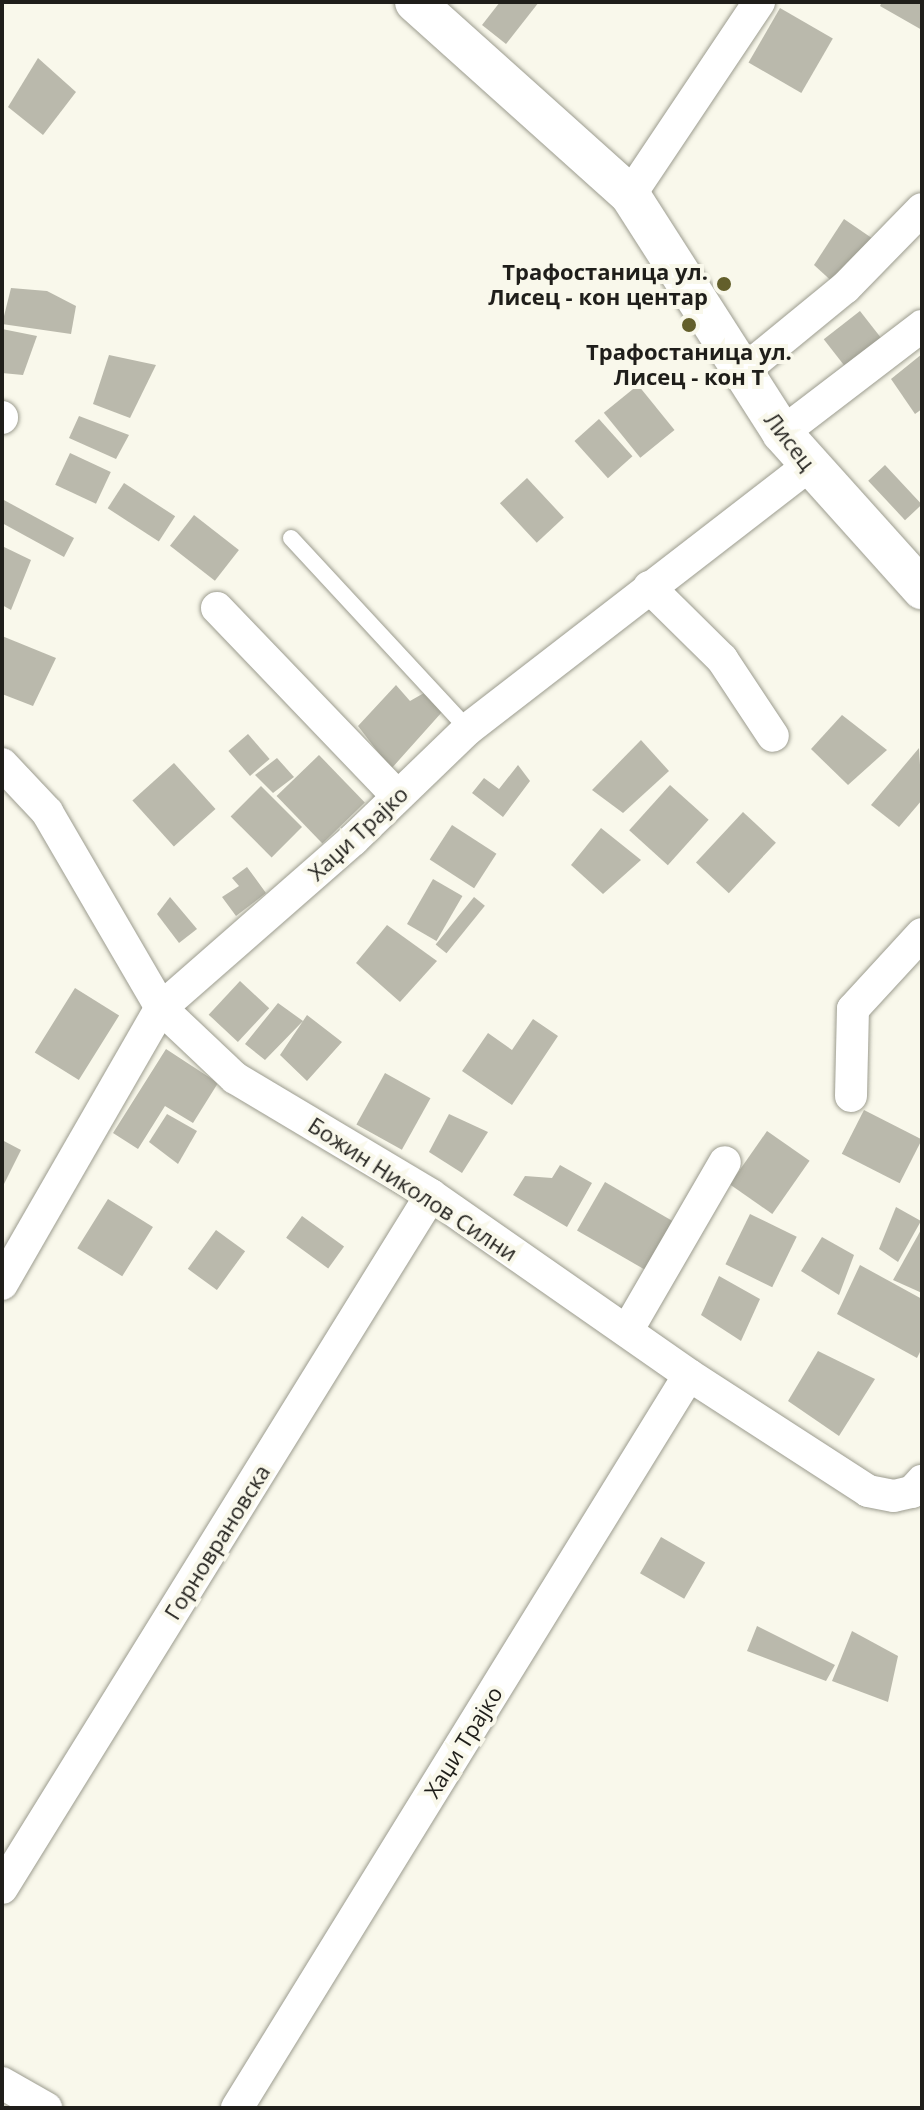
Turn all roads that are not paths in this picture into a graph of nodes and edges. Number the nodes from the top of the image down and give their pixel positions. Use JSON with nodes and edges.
{"nodes":[{"id":1,"x":415,"y":2,"type":"edge"},
{"id":2,"x":759,"y":2,"type":"edge"},
{"id":3,"x":630,"y":195,"type":"junction"},
{"id":4,"x":922,"y":209,"type":"edge"},
{"id":5,"x":922,"y":326,"type":"edge"},
{"id":6,"x":741,"y":373,"type":"junction"},
{"id":7,"x":782,"y":433,"type":"junction"},
{"id":8,"x":808,"y":466,"type":"junction"},
{"id":9,"x":291,"y":538,"type":"dead end"},
{"id":10,"x":649,"y":587,"type":"junction"},
{"id":11,"x":922,"y":589,"type":"edge"},
{"id":12,"x":217,"y":608,"type":"dead end"},
{"id":13,"x":468,"y":729,"type":"junction"},
{"id":14,"x":773,"y":736,"type":"dead end"},
{"id":15,"x":2,"y":764,"type":"edge"},
{"id":16,"x":397,"y":796,"type":"junction"},
{"id":17,"x":922,"y":934,"type":"edge"},
{"id":18,"x":161,"y":1008,"type":"junction"},
{"id":19,"x":851,"y":1096,"type":"dead end"},
{"id":20,"x":725,"y":1162,"type":"dead end"},
{"id":21,"x":431,"y":1195,"type":"junction"},
{"id":22,"x":2,"y":1284,"type":"edge"},
{"id":23,"x":627,"y":1331,"type":"junction"},
{"id":24,"x":689,"y":1375,"type":"junction"},
{"id":25,"x":922,"y":1481,"type":"edge"},
{"id":26,"x":2,"y":1888,"type":"edge"},
{"id":27,"x":2,"y":2083,"type":"edge"},
{"id":28,"x":46,"y":2108,"type":"edge"},
{"id":29,"x":237,"y":2108,"type":"edge"}],
"edges":[{"from":1,"to":3,"type":"street","name":"Лисец"},
{"from":2,"to":3,"type":"street"},
{"from":3,"to":6,"type":"street","name":"Лисец"},
{"from":4,"to":6,"type":"street"},
{"from":5,"to":7,"type":"street"},
{"from":6,"to":7,"type":"street","name":"Лисец"},
{"from":7,"to":8,"type":"street","name":"Лисец"},
{"from":8,"to":10,"type":"street","name":"Хаџи Трајко"},
{"from":8,"to":11,"type":"street","name":"Лисец"},
{"from":9,"to":13,"type":"lane"},
{"from":10,"to":13,"type":"street","name":"Хаџи Трајко"},
{"from":10,"to":14,"type":"street"},
{"from":12,"to":16,"type":"street"},
{"from":13,"to":16,"type":"street","name":"Хаџи Трајко"},
{"from":15,"to":18,"type":"street","name":"Божин Николов Силни"},
{"from":16,"to":18,"type":"street","name":"Хаџи Трајко"},
{"from":17,"to":19,"type":"street"},
{"from":18,"to":21,"type":"street","name":"Божин Николов Силни"},
{"from":18,"to":22,"type":"street","name":"Хаџи Трајко"},
{"from":20,"to":23,"type":"street"},
{"from":21,"to":23,"type":"street","name":"Божин Николов Силни"},
{"from":21,"to":26,"type":"street","name":"Горноврановска"},
{"from":23,"to":24,"type":"street","name":"Божин Николов Силни"},
{"from":24,"to":25,"type":"street","name":"Божин Николов Силни"},
{"from":24,"to":29,"type":"street","name":"Хаџи Трајко"},
{"from":27,"to":28,"type":"street"}]}
